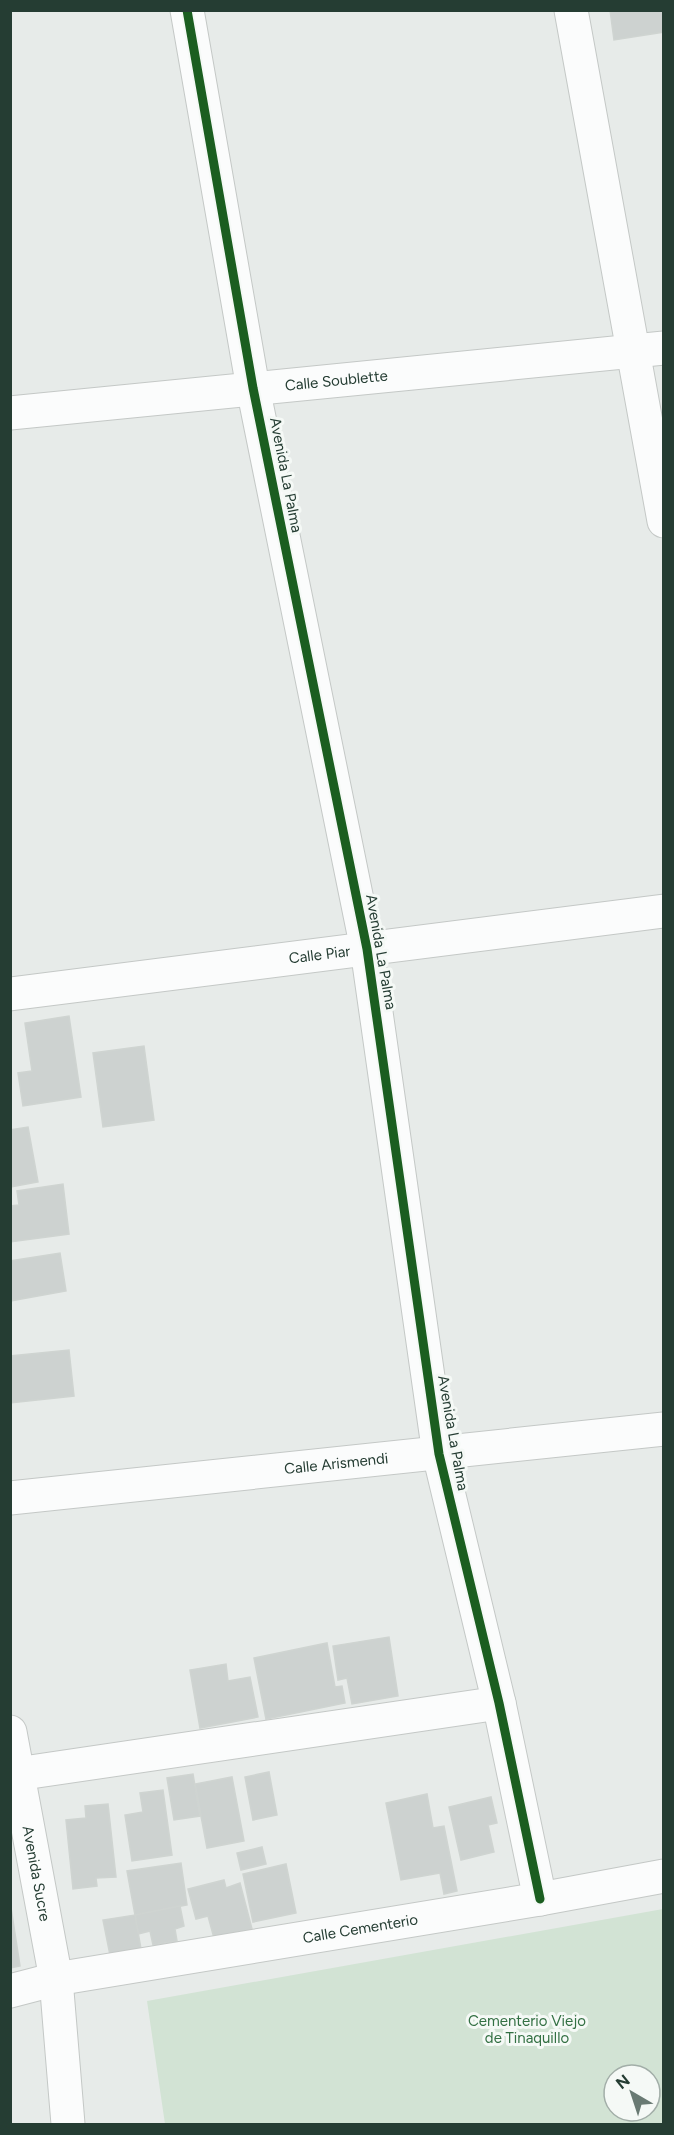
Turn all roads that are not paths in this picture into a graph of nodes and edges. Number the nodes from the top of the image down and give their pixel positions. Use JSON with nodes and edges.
{"nodes":[{"id":1,"x":187,"y":10,"type":"edge"},
{"id":2,"x":571,"y":10,"type":"edge"},
{"id":3,"x":648,"y":349,"type":"edge"},
{"id":4,"x":253,"y":388,"type":"junction"},
{"id":5,"x":10,"y":413,"type":"edge"},
{"id":6,"x":663,"y":521,"type":"edge"},
{"id":7,"x":663,"y":910,"type":"edge"},
{"id":8,"x":367,"y":949,"type":"junction"},
{"id":9,"x":10,"y":994,"type":"edge"},
{"id":10,"x":663,"y":1429,"type":"edge"},
{"id":11,"x":439,"y":1454,"type":"junction"},
{"id":12,"x":10,"y":1498,"type":"edge"},
{"id":13,"x":499,"y":1703,"type":"junction"},
{"id":14,"x":10,"y":1732,"type":"edge"},
{"id":15,"x":14,"y":1774,"type":"edge"},
{"id":16,"x":663,"y":1876,"type":"edge"},
{"id":17,"x":540,"y":1899,"type":"junction"},
{"id":18,"x":56,"y":1979,"type":"junction"},
{"id":19,"x":10,"y":1991,"type":"edge"},
{"id":20,"x":69,"y":2124,"type":"edge"}],
"edges":[{"from":1,"to":4,"type":"street","name":"Avenida La Palma"},
{"from":2,"to":3,"type":"street"},
{"from":3,"to":4,"type":"street","name":"Calle Soublette"},
{"from":3,"to":6,"type":"street"},
{"from":4,"to":5,"type":"street","name":"Calle Soublette"},
{"from":4,"to":8,"type":"street","name":"Avenida La Palma"},
{"from":7,"to":8,"type":"street","name":"Calle Piar"},
{"from":8,"to":9,"type":"street","name":"Calle Piar"},
{"from":8,"to":11,"type":"street","name":"Avenida La Palma"},
{"from":10,"to":11,"type":"street","name":"Calle Arismendi"},
{"from":11,"to":12,"type":"street","name":"Calle Arismendi"},
{"from":11,"to":13,"type":"street","name":"Avenida La Palma"},
{"from":13,"to":15,"type":"street"},
{"from":13,"to":17,"type":"street","name":"Avenida La Palma"},
{"from":14,"to":15,"type":"street","name":"Avenida Sucre"},
{"from":15,"to":18,"type":"street","name":"Avenida Sucre"},
{"from":16,"to":17,"type":"street","name":"Calle Cementerio"},
{"from":17,"to":18,"type":"street","name":"Calle Cementerio"},
{"from":18,"to":19,"type":"street","name":"Calle Cementerio"},
{"from":18,"to":20,"type":"street","name":"Avenida Sucre"}]}
